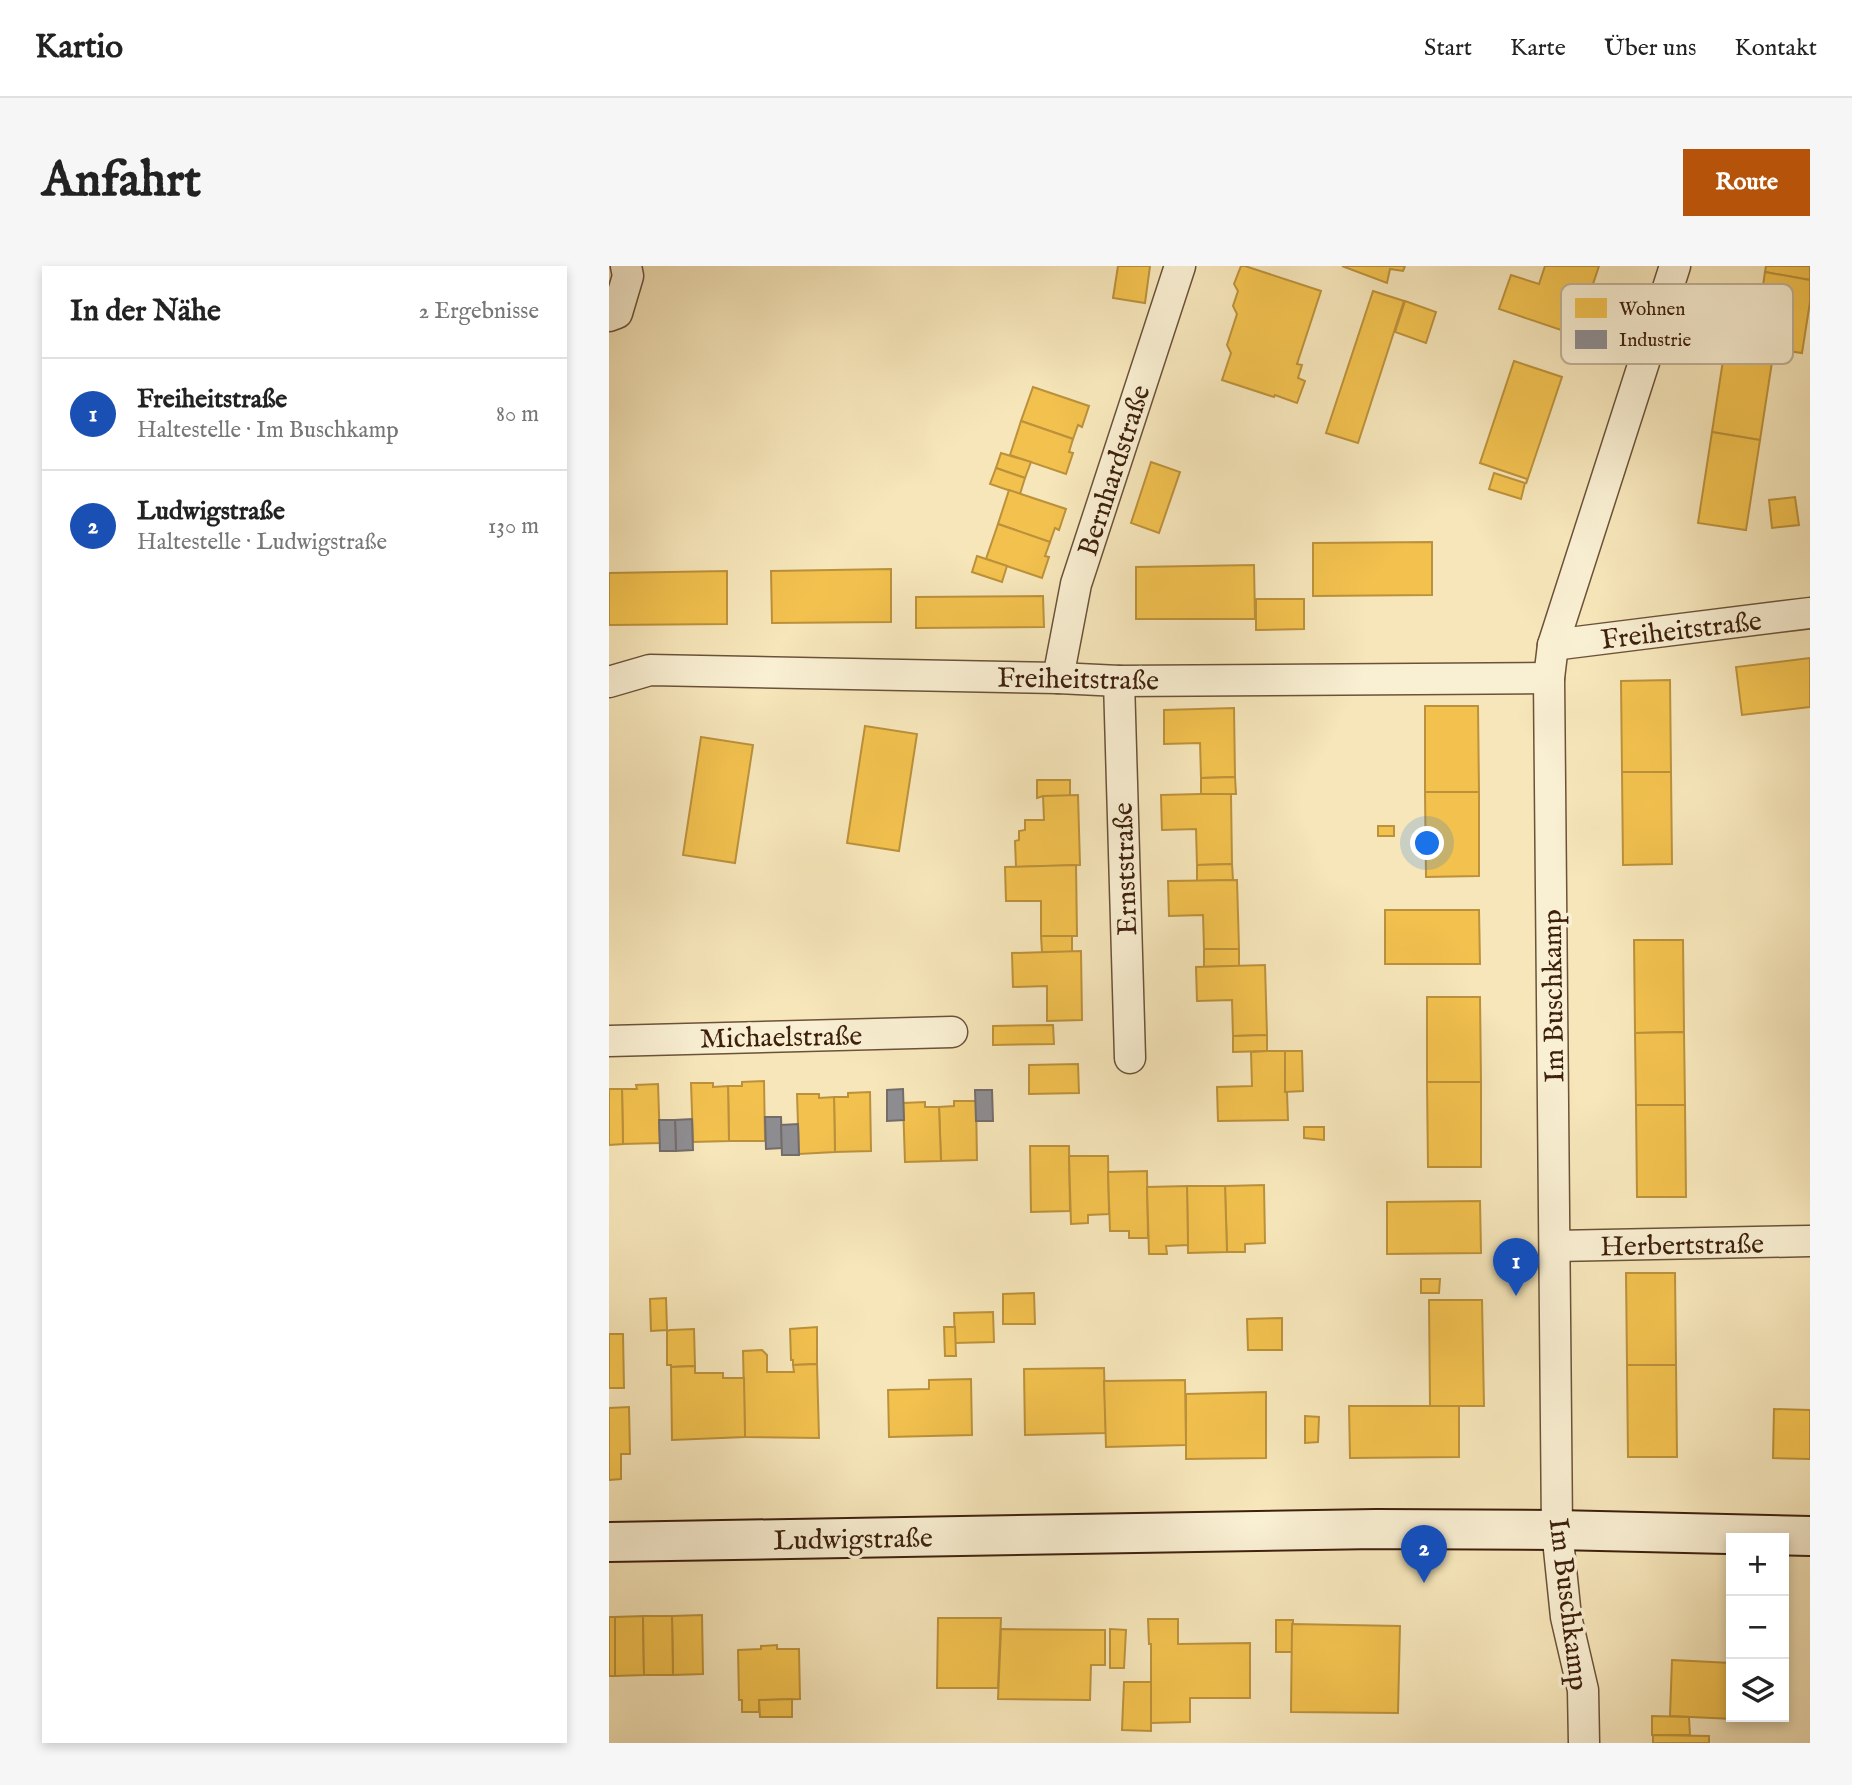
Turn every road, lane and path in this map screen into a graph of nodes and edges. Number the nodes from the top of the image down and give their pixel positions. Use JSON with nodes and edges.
{"nodes":[{"id":1,"x":626,"y":266,"type":"edge"},
{"id":2,"x":1180,"y":266,"type":"edge"},
{"id":3,"x":1675,"y":266,"type":"edge"},
{"id":4,"x":1669,"y":284,"type":"edge"},
{"id":5,"x":609,"y":316,"type":"edge"},
{"id":6,"x":1643,"y":364,"type":"edge"},
{"id":7,"x":1810,"y":613,"type":"edge"},
{"id":8,"x":1553,"y":645,"type":"junction"},
{"id":9,"x":1058,"y":678,"type":"junction"},
{"id":10,"x":1549,"y":678,"type":"junction"},
{"id":11,"x":1119,"y":681,"type":"junction"},
{"id":12,"x":609,"y":682,"type":"edge"},
{"id":13,"x":952,"y":1032,"type":"dead end"},
{"id":14,"x":609,"y":1041,"type":"edge"},
{"id":15,"x":1130,"y":1058,"type":"dead end"},
{"id":16,"x":1810,"y":1241,"type":"edge"},
{"id":17,"x":1555,"y":1246,"type":"junction"},
{"id":18,"x":1557,"y":1530,"type":"junction"},
{"id":19,"x":1810,"y":1536,"type":"edge"},
{"id":20,"x":609,"y":1542,"type":"edge"},
{"id":21,"x":1584,"y":1743,"type":"edge"}],
"edges":[{"from":1,"to":5,"type":"street"},
{"from":2,"to":9,"type":"street","name":"Bernhardstraße"},
{"from":3,"to":4,"type":"street","name":"Im Buschkamp"},
{"from":6,"to":8,"type":"street","name":"Im Buschkamp"},
{"from":7,"to":8,"type":"street","name":"Freiheitstraße"},
{"from":8,"to":10,"type":"street","name":"Im Buschkamp"},
{"from":9,"to":11,"type":"street","name":"Freiheitstraße"},
{"from":9,"to":12,"type":"street","name":"Freiheitstraße"},
{"from":10,"to":11,"type":"street","name":"Freiheitstraße"},
{"from":10,"to":17,"type":"street","name":"Im Buschkamp"},
{"from":11,"to":15,"type":"street","name":"Ernststraße"},
{"from":13,"to":14,"type":"street","name":"Michaelstraße"},
{"from":16,"to":17,"type":"street","name":"Herbertstraße"},
{"from":17,"to":18,"type":"street","name":"Im Buschkamp"},
{"from":18,"to":19,"type":"main road","name":"Ludwigstraße"},
{"from":18,"to":20,"type":"main road","name":"Ludwigstraße"},
{"from":18,"to":21,"type":"street","name":"Im Buschkamp"}]}
